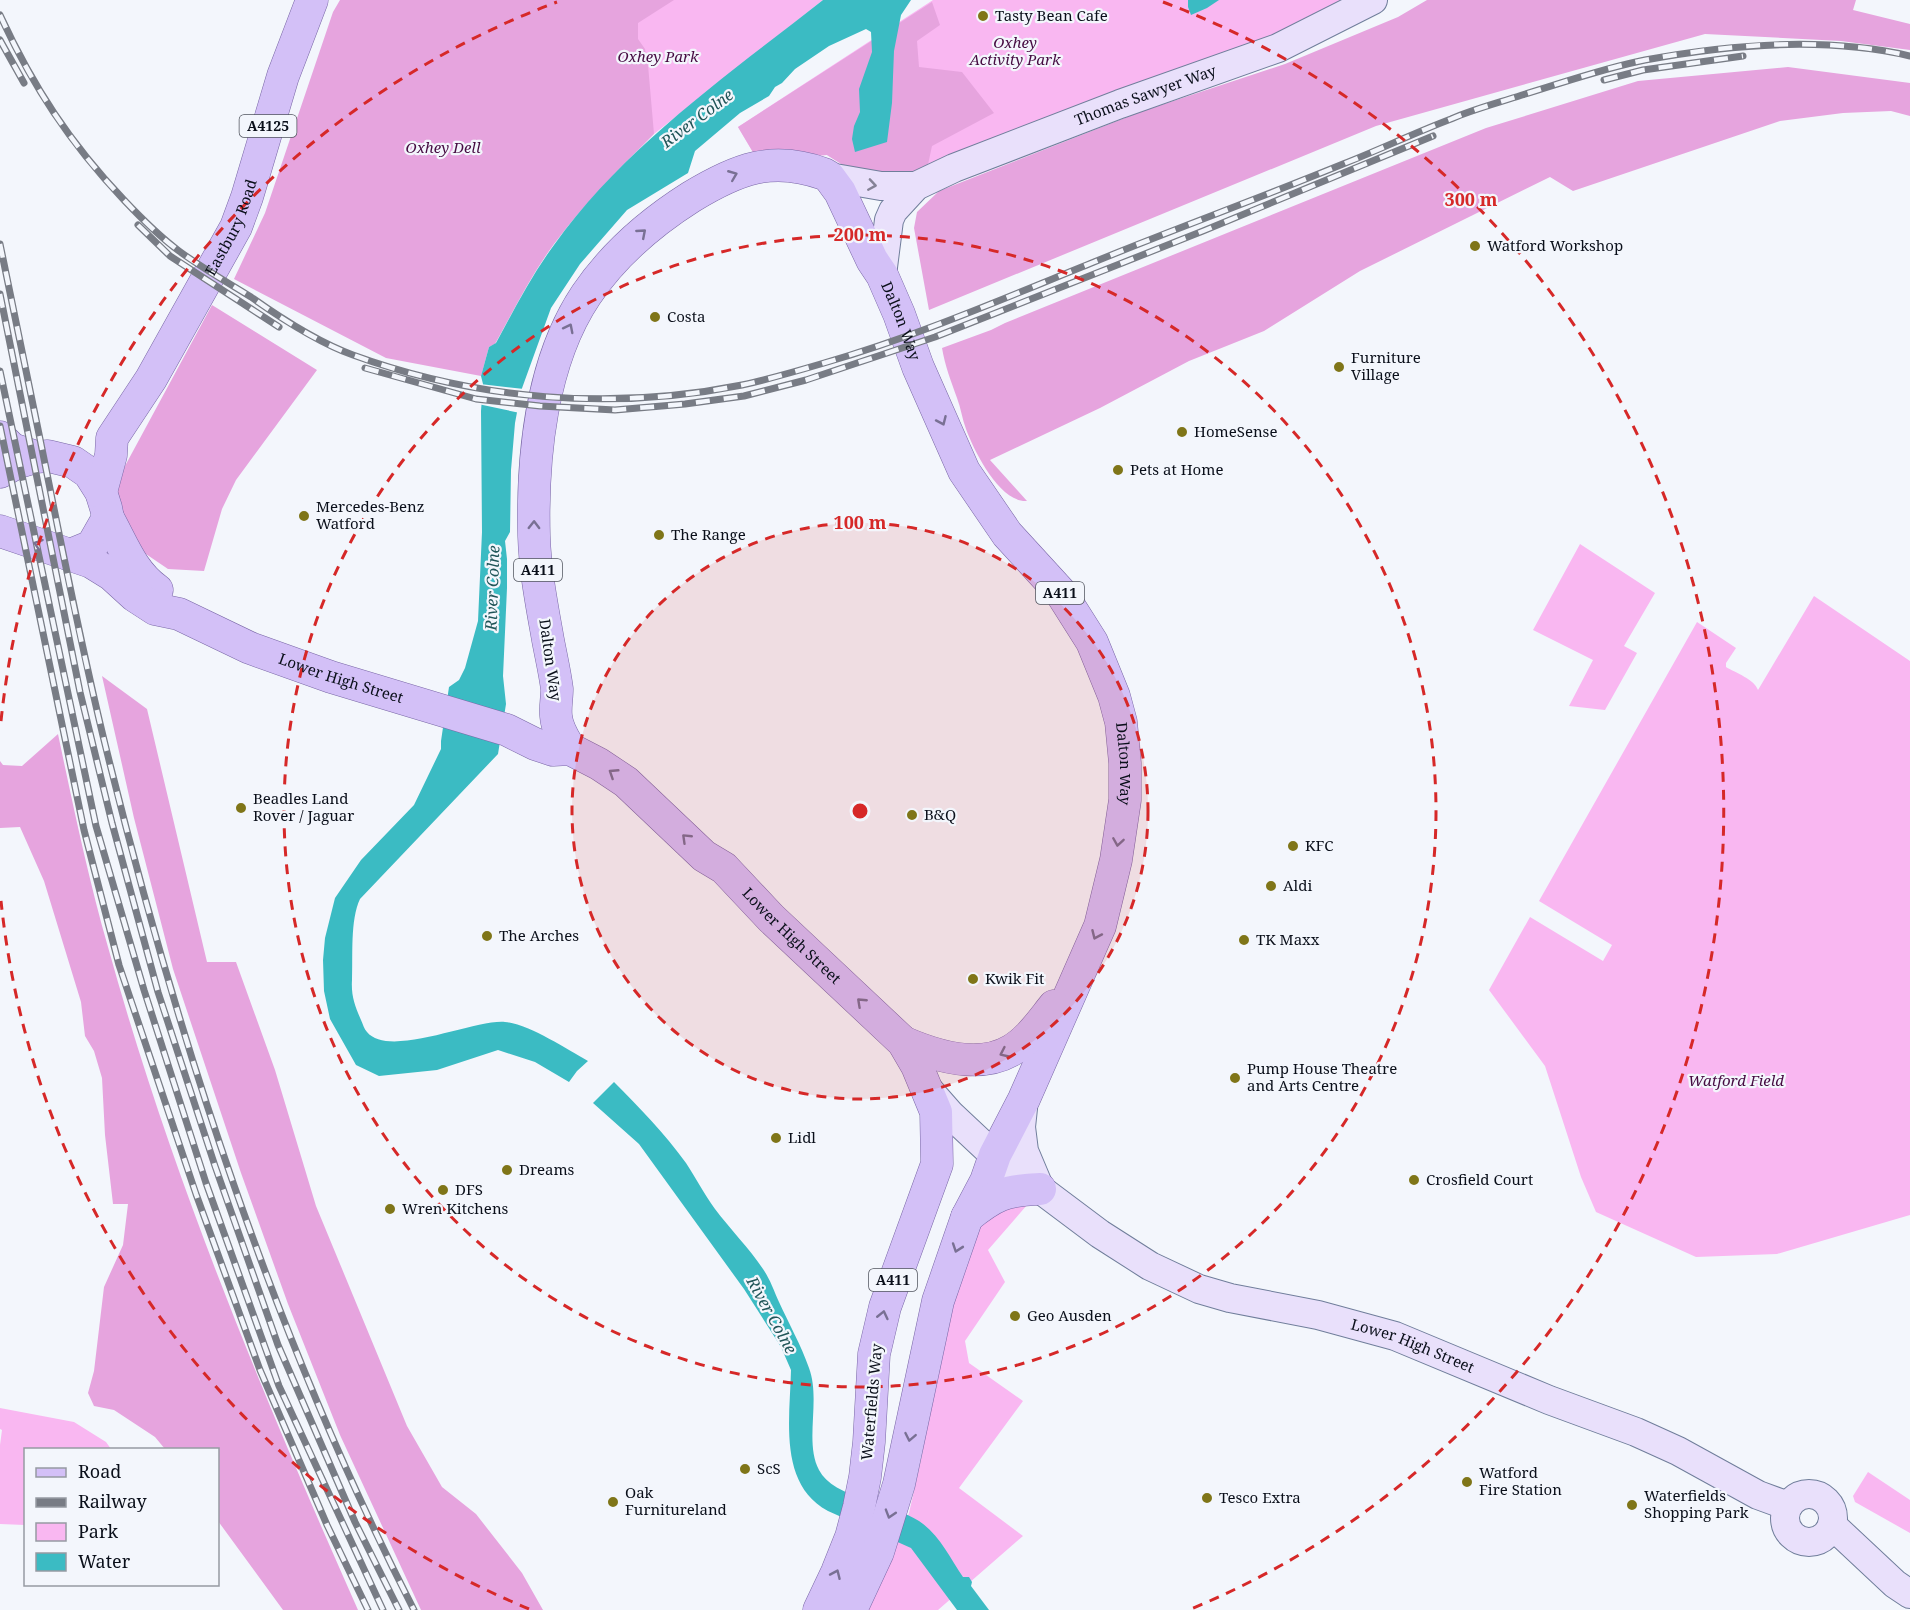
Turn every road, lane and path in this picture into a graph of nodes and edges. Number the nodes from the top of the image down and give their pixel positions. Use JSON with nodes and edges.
{"nodes":[{"id":1,"x":312,"y":0,"type":"edge"},
{"id":2,"x":1373,"y":0,"type":"edge"},
{"id":3,"x":829,"y":177,"type":"junction"},
{"id":4,"x":916,"y":186,"type":"junction"},
{"id":5,"x":882,"y":275,"type":"junction"},
{"id":6,"x":0,"y":437,"type":"edge"},
{"id":7,"x":112,"y":438,"type":"junction"},
{"id":8,"x":48,"y":457,"type":"junction"},
{"id":9,"x":0,"y":472,"type":"edge"},
{"id":10,"x":104,"y":505,"type":"junction"},
{"id":11,"x":2,"y":530,"type":"edge"},
{"id":12,"x":70,"y":555,"type":"junction"},
{"id":13,"x":179,"y":614,"type":"junction"},
{"id":14,"x":556,"y":707,"type":"junction"},
{"id":15,"x":507,"y":730,"type":"junction"},
{"id":16,"x":570,"y":749,"type":"junction"},
{"id":17,"x":1074,"y":983,"type":"junction"},
{"id":18,"x":903,"y":1042,"type":"junction"},
{"id":19,"x":928,"y":1089,"type":"junction"},
{"id":20,"x":1024,"y":1099,"type":"junction"},
{"id":21,"x":995,"y":1155,"type":"junction"},
{"id":22,"x":1040,"y":1189,"type":"junction"},
{"id":23,"x":967,"y":1217,"type":"junction"},
{"id":24,"x":1910,"y":1594,"type":"edge"},
{"id":25,"x":819,"y":1610,"type":"edge"},
{"id":26,"x":851,"y":1610,"type":"edge"}],
"edges":[{"from":1,"to":7,"type":"main road","name":"Eastbury Road","number":"A4125"},
{"from":2,"to":4,"type":"street","name":"Thomas Sawyer Way"},
{"from":3,"to":4,"type":"street","name":"Thomas Sawyer Way","one_way":true},
{"from":3,"to":5,"type":"main road","name":"Dalton Way","number":"A411"},
{"from":14,"to":3,"type":"main road","name":"Dalton Way","number":"A411","one_way":true},
{"from":4,"to":5,"type":"street","name":"Thomas Sawyer Way"},
{"from":5,"to":17,"type":"main road","name":"Dalton Way","number":"A411","one_way":true},
{"from":6,"to":8,"type":"main road","name":"Lower High Street"},
{"from":7,"to":8,"type":"main road"},
{"from":7,"to":10,"type":"main road","name":"Eastbury Road","number":"A4125"},
{"from":8,"to":9,"type":"main road"},
{"from":8,"to":10,"type":"main road","name":"Lower High Street"},
{"from":10,"to":12,"type":"main road","name":"Eastbury Road"},
{"from":10,"to":13,"type":"main road","name":"Lower High Street","number":"A411"},
{"from":12,"to":11,"type":"main road","name":"Lower High Street","one_way":true},
{"from":12,"to":13,"type":"main road","name":"Lower High Street","number":"A411"},
{"from":13,"to":15,"type":"main road","name":"Lower High Street","number":"A411"},
{"from":14,"to":15,"type":"main road"},
{"from":14,"to":16,"type":"main road","name":"Dalton Way","number":"A411"},
{"from":15,"to":16,"type":"main road","name":"Lower High Street","number":"A411"},
{"from":18,"to":16,"type":"main road","name":"Lower High Street","number":"A411","one_way":true},
{"from":17,"to":18,"type":"main road","number":"A411","one_way":true},
{"from":17,"to":20,"type":"main road","name":"Dalton Way","number":"A411"},
{"from":18,"to":19,"type":"main road","name":"Lower High Street","number":"A411"},
{"from":19,"to":21,"type":"street","name":"Lower High Street"},
{"from":25,"to":19,"type":"main road","name":"Waterfields Way","number":"A411","one_way":true},
{"from":20,"to":21,"type":"main road","name":"Dalton Way","number":"A411"},
{"from":20,"to":22,"type":"street"},
{"from":21,"to":22,"type":"street","name":"Lower High Street"},
{"from":21,"to":23,"type":"main road","number":"A411"},
{"from":22,"to":23,"type":"main road"},
{"from":22,"to":24,"type":"street","name":"Lower High Street"},
{"from":23,"to":26,"type":"main road","number":"A411","one_way":true}]}
